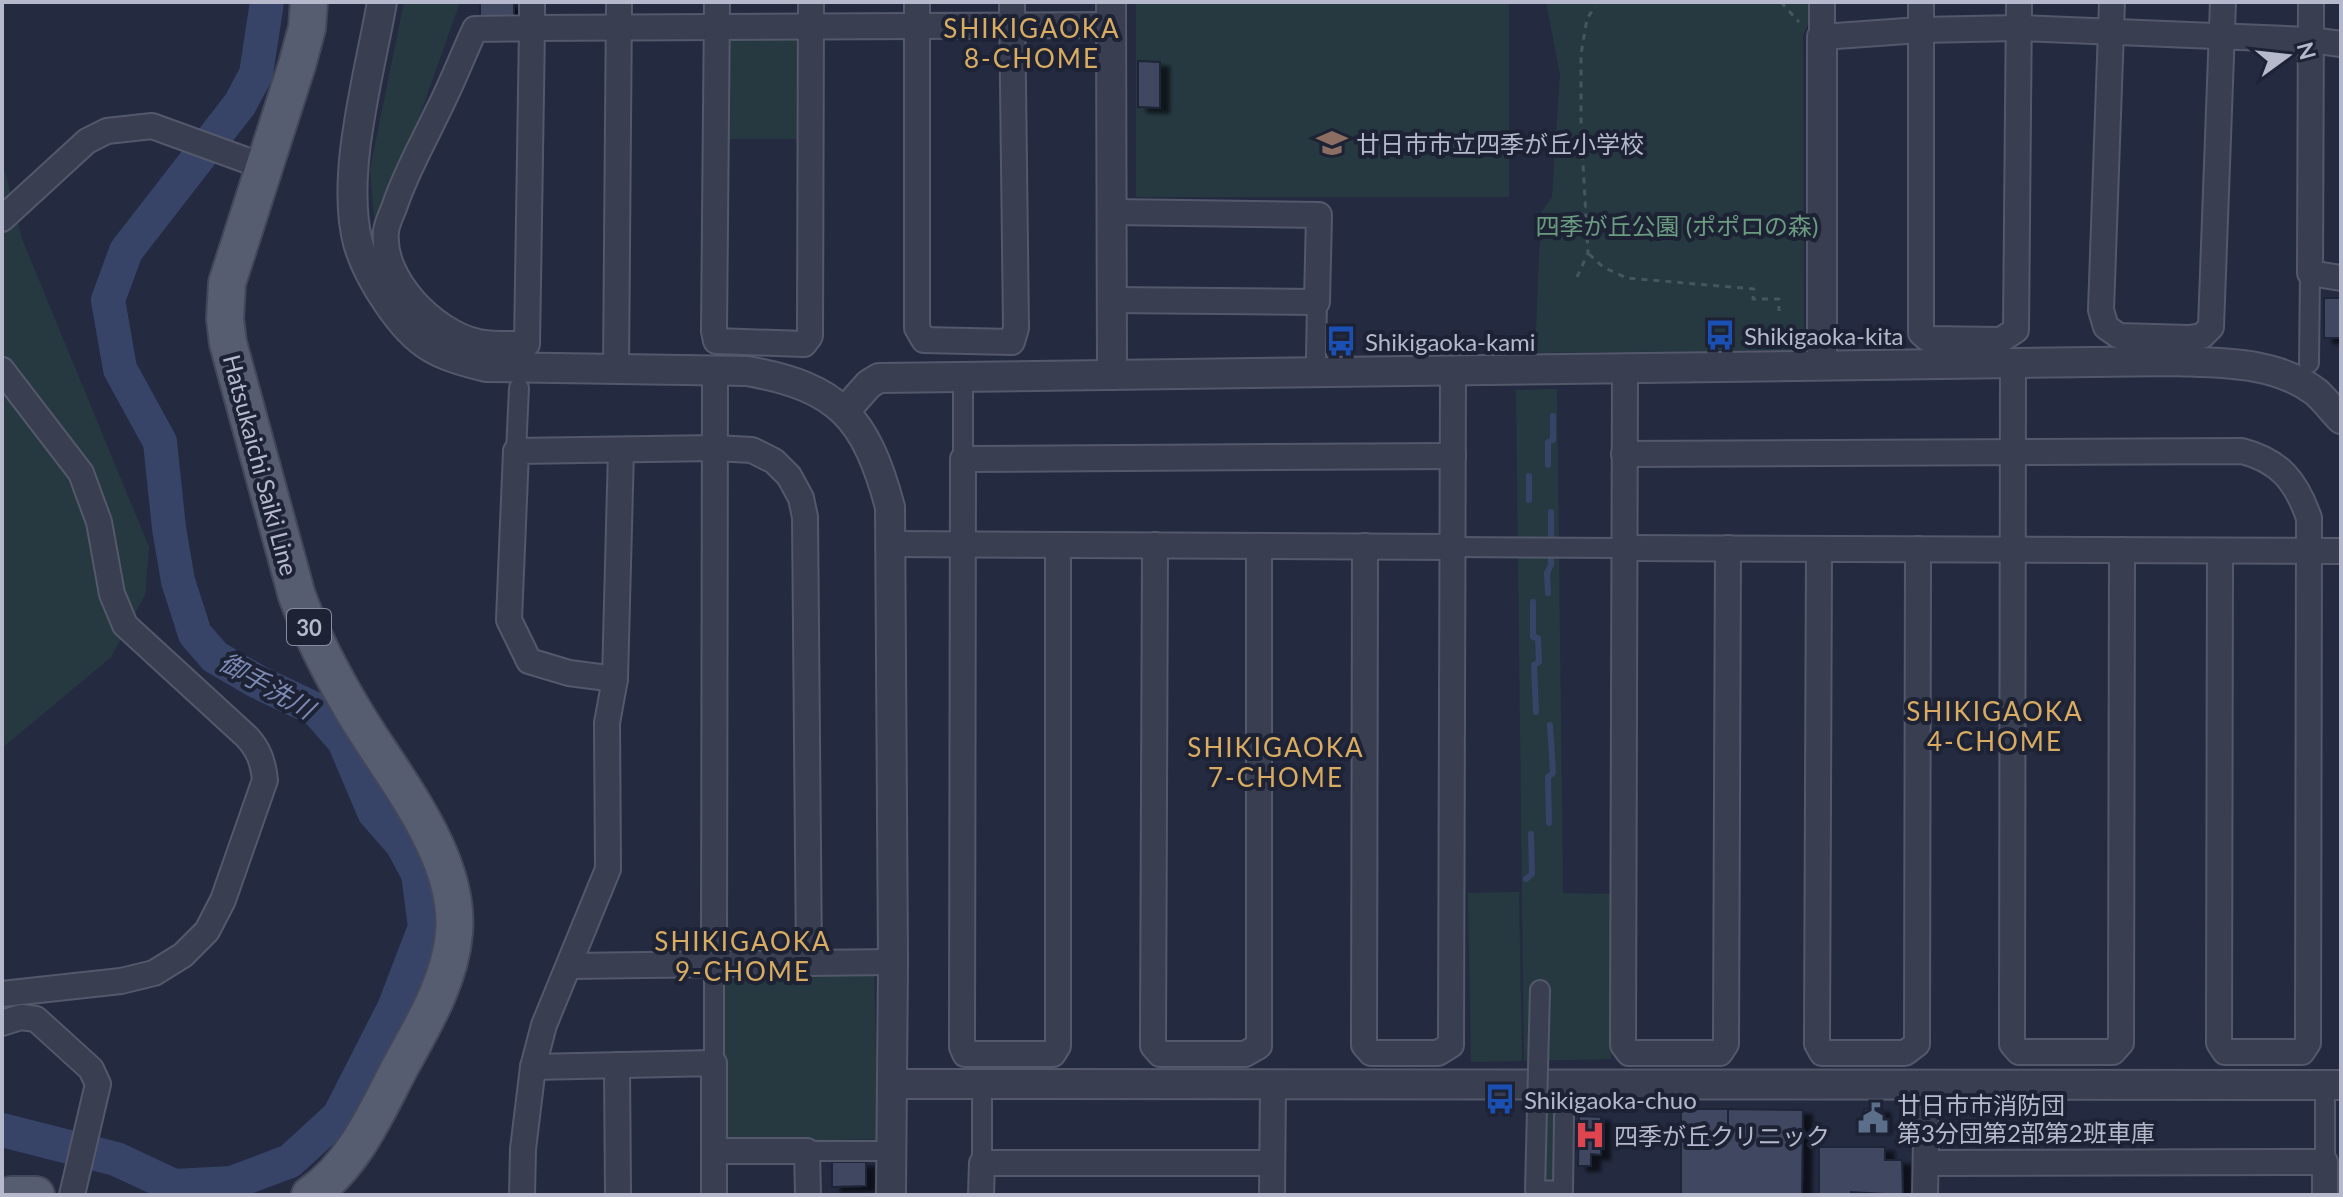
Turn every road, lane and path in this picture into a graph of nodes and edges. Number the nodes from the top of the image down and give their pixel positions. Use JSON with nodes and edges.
{"nodes":[{"id":1,"x":309,"y":2,"type":"edge"},
{"id":2,"x":382,"y":2,"type":"edge"},
{"id":3,"x":532,"y":2,"type":"edge"},
{"id":4,"x":619,"y":2,"type":"edge"},
{"id":5,"x":717,"y":2,"type":"edge"},
{"id":6,"x":1781,"y":2,"type":"edge"},
{"id":7,"x":1822,"y":2,"type":"edge"},
{"id":8,"x":1921,"y":2,"type":"edge"},
{"id":9,"x":2019,"y":2,"type":"edge"},
{"id":10,"x":2112,"y":2,"type":"edge"},
{"id":11,"x":2223,"y":2,"type":"edge"},
{"id":12,"x":2311,"y":2,"type":"edge"},
{"id":13,"x":1595,"y":6,"type":"dead end"},
{"id":14,"x":1111,"y":13,"type":"edge"},
{"id":15,"x":811,"y":14,"type":"edge"},
{"id":16,"x":917,"y":14,"type":"edge"},
{"id":17,"x":1012,"y":14,"type":"edge"},
{"id":18,"x":717,"y":27,"type":"junction"},
{"id":19,"x":532,"y":28,"type":"junction"},
{"id":20,"x":619,"y":28,"type":"junction"},
{"id":21,"x":2019,"y":28,"type":"junction"},
{"id":22,"x":1920,"y":30,"type":"junction"},
{"id":23,"x":1813,"y":32,"type":"junction"},
{"id":24,"x":2111,"y":32,"type":"junction"},
{"id":25,"x":2222,"y":36,"type":"junction"},
{"id":26,"x":2311,"y":40,"type":"junction"},
{"id":27,"x":2341,"y":44,"type":"edge"},
{"id":28,"x":251,"y":162,"type":"junction"},
{"id":29,"x":1112,"y":212,"type":"junction"},
{"id":30,"x":2,"y":219,"type":"edge"},
{"id":31,"x":1588,"y":253,"type":"junction"},
{"id":32,"x":2310,"y":273,"type":"junction"},
{"id":33,"x":1577,"y":277,"type":"dead end"},
{"id":34,"x":2341,"y":278,"type":"edge"},
{"id":35,"x":1112,"y":300,"type":"junction"},
{"id":36,"x":1317,"y":302,"type":"junction"},
{"id":37,"x":1779,"y":311,"type":"dead end"},
{"id":38,"x":1316,"y":358,"type":"dead end"},
{"id":39,"x":2013,"y":363,"type":"junction"},
{"id":40,"x":2309,"y":363,"type":"dead end"},
{"id":41,"x":1822,"y":365,"type":"junction"},
{"id":42,"x":1625,"y":368,"type":"junction"},
{"id":43,"x":2,"y":370,"type":"edge"},
{"id":44,"x":616,"y":370,"type":"junction"},
{"id":45,"x":1453,"y":370,"type":"junction"},
{"id":46,"x":715,"y":371,"type":"junction"},
{"id":47,"x":1112,"y":375,"type":"junction"},
{"id":48,"x":519,"y":388,"type":"dead end"},
{"id":49,"x":963,"y":389,"type":"dead end"},
{"id":50,"x":845,"y":411,"type":"junction"},
{"id":51,"x":2341,"y":419,"type":"edge"},
{"id":52,"x":715,"y":448,"type":"junction"},
{"id":53,"x":621,"y":450,"type":"junction"},
{"id":54,"x":516,"y":451,"type":"junction"},
{"id":55,"x":2013,"y":452,"type":"junction"},
{"id":56,"x":1624,"y":454,"type":"junction"},
{"id":57,"x":1453,"y":456,"type":"junction"},
{"id":58,"x":963,"y":459,"type":"junction"},
{"id":59,"x":890,"y":544,"type":"junction"},
{"id":60,"x":962,"y":544,"type":"junction"},
{"id":61,"x":1058,"y":545,"type":"junction"},
{"id":62,"x":1155,"y":545,"type":"junction"},
{"id":63,"x":1259,"y":546,"type":"junction"},
{"id":64,"x":1365,"y":546,"type":"junction"},
{"id":65,"x":1452,"y":547,"type":"junction"},
{"id":66,"x":1625,"y":548,"type":"junction"},
{"id":67,"x":1728,"y":548,"type":"junction"},
{"id":68,"x":1819,"y":549,"type":"junction"},
{"id":69,"x":1918,"y":549,"type":"junction"},
{"id":70,"x":2013,"y":550,"type":"junction"},
{"id":71,"x":2122,"y":550,"type":"junction"},
{"id":72,"x":2220,"y":551,"type":"junction"},
{"id":73,"x":2309,"y":551,"type":"junction"},
{"id":74,"x":2341,"y":551,"type":"edge"},
{"id":75,"x":615,"y":679,"type":"junction"},
{"id":76,"x":809,"y":962,"type":"junction"},
{"id":77,"x":893,"y":962,"type":"junction"},
{"id":78,"x":714,"y":963,"type":"junction"},
{"id":79,"x":569,"y":966,"type":"junction"},
{"id":80,"x":1540,"y":990,"type":"dead end"},
{"id":81,"x":2,"y":994,"type":"edge"},
{"id":82,"x":2,"y":1023,"type":"edge"},
{"id":83,"x":714,"y":1063,"type":"junction"},
{"id":84,"x":617,"y":1065,"type":"junction"},
{"id":85,"x":533,"y":1067,"type":"junction"},
{"id":86,"x":892,"y":1084,"type":"junction"},
{"id":87,"x":1273,"y":1084,"type":"junction"},
{"id":88,"x":1927,"y":1085,"type":"junction"},
{"id":89,"x":2333,"y":1092,"type":"edge"},
{"id":90,"x":982,"y":1101,"type":"dead end"},
{"id":91,"x":1564,"y":1116,"type":"dead end"},
{"id":92,"x":714,"y":1151,"type":"junction"},
{"id":93,"x":807,"y":1151,"type":"junction"},
{"id":94,"x":879,"y":1151,"type":"dead end"},
{"id":95,"x":2325,"y":1162,"type":"junction"},
{"id":96,"x":982,"y":1163,"type":"junction"},
{"id":97,"x":1272,"y":1163,"type":"junction"},
{"id":98,"x":1926,"y":1163,"type":"junction"},
{"id":99,"x":74,"y":1188,"type":"edge"},
{"id":100,"x":11,"y":1195,"type":"edge"},
{"id":101,"x":36,"y":1195,"type":"edge"},
{"id":102,"x":310,"y":1195,"type":"edge"},
{"id":103,"x":522,"y":1195,"type":"edge"},
{"id":104,"x":618,"y":1195,"type":"edge"},
{"id":105,"x":714,"y":1195,"type":"edge"},
{"id":106,"x":808,"y":1195,"type":"edge"},
{"id":107,"x":891,"y":1195,"type":"edge"},
{"id":108,"x":981,"y":1195,"type":"edge"},
{"id":109,"x":1272,"y":1195,"type":"edge"},
{"id":110,"x":1925,"y":1195,"type":"edge"},
{"id":111,"x":2325,"y":1195,"type":"edge"}],
"edges":[{"from":1,"to":28,"type":"main road","name":"Hatsukaichi Saiki Line","number":"30"},
{"from":2,"to":44,"type":"street"},
{"from":3,"to":19,"type":"street"},
{"from":4,"to":20,"type":"street"},
{"from":5,"to":18,"type":"street"},
{"from":6,"to":23,"type":"path"},
{"from":7,"to":23,"type":"street"},
{"from":8,"to":22,"type":"street"},
{"from":9,"to":21,"type":"street"},
{"from":10,"to":24,"type":"street"},
{"from":11,"to":25,"type":"street"},
{"from":12,"to":26,"type":"street"},
{"from":13,"to":31,"type":"path"},
{"from":14,"to":17,"type":"street"},
{"from":14,"to":29,"type":"street"},
{"from":15,"to":16,"type":"street"},
{"from":15,"to":18,"type":"street"},
{"from":15,"to":18,"type":"street"},
{"from":16,"to":17,"type":"street"},
{"from":16,"to":17,"type":"street"},
{"from":18,"to":20,"type":"street"},
{"from":19,"to":19,"type":"street"},
{"from":19,"to":20,"type":"street"},
{"from":20,"to":44,"type":"street"},
{"from":21,"to":22,"type":"street"},
{"from":21,"to":22,"type":"street"},
{"from":21,"to":24,"type":"street"},
{"from":22,"to":23,"type":"street"},
{"from":23,"to":41,"type":"street"},
{"from":24,"to":25,"type":"street"},
{"from":24,"to":25,"type":"street"},
{"from":25,"to":26,"type":"street"},
{"from":26,"to":27,"type":"street"},
{"from":26,"to":32,"type":"street"},
{"from":28,"to":30,"type":"street"},
{"from":28,"to":102,"type":"main road","name":"Hatsukaichi Saiki Line","number":"30"},
{"from":29,"to":35,"type":"street"},
{"from":29,"to":36,"type":"street"},
{"from":31,"to":33,"type":"path"},
{"from":31,"to":37,"type":"path"},
{"from":32,"to":34,"type":"street"},
{"from":32,"to":40,"type":"street"},
{"from":35,"to":36,"type":"street"},
{"from":35,"to":47,"type":"street"},
{"from":36,"to":38,"type":"street"},
{"from":39,"to":41,"type":"street"},
{"from":39,"to":51,"type":"street"},
{"from":39,"to":55,"type":"street"},
{"from":41,"to":42,"type":"street"},
{"from":42,"to":45,"type":"street"},
{"from":42,"to":56,"type":"street"},
{"from":43,"to":81,"type":"street"},
{"from":44,"to":46,"type":"street"},
{"from":45,"to":47,"type":"street"},
{"from":45,"to":57,"type":"street"},
{"from":46,"to":50,"type":"street"},
{"from":46,"to":52,"type":"street"},
{"from":47,"to":50,"type":"street"},
{"from":48,"to":54,"type":"street"},
{"from":49,"to":58,"type":"street"},
{"from":50,"to":59,"type":"street"},
{"from":52,"to":53,"type":"street"},
{"from":52,"to":76,"type":"street"},
{"from":52,"to":78,"type":"street"},
{"from":53,"to":54,"type":"street"},
{"from":53,"to":75,"type":"street"},
{"from":54,"to":75,"type":"street"},
{"from":55,"to":56,"type":"street"},
{"from":55,"to":70,"type":"street"},
{"from":55,"to":73,"type":"street"},
{"from":56,"to":66,"type":"street"},
{"from":57,"to":58,"type":"street"},
{"from":57,"to":65,"type":"street"},
{"from":58,"to":60,"type":"street"},
{"from":59,"to":60,"type":"street"},
{"from":59,"to":77,"type":"street"},
{"from":60,"to":61,"type":"street"},
{"from":60,"to":61,"type":"street"},
{"from":61,"to":62,"type":"street"},
{"from":62,"to":63,"type":"street"},
{"from":62,"to":63,"type":"street"},
{"from":63,"to":64,"type":"street"},
{"from":64,"to":65,"type":"street"},
{"from":64,"to":65,"type":"street"},
{"from":65,"to":66,"type":"street"},
{"from":66,"to":67,"type":"street"},
{"from":66,"to":67,"type":"street"},
{"from":67,"to":68,"type":"street"},
{"from":68,"to":69,"type":"street"},
{"from":68,"to":69,"type":"street"},
{"from":69,"to":70,"type":"street"},
{"from":70,"to":71,"type":"street"},
{"from":70,"to":71,"type":"street"},
{"from":71,"to":72,"type":"street"},
{"from":72,"to":73,"type":"street"},
{"from":72,"to":73,"type":"street"},
{"from":73,"to":74,"type":"street"},
{"from":75,"to":79,"type":"street"},
{"from":76,"to":77,"type":"street"},
{"from":76,"to":78,"type":"street"},
{"from":77,"to":86,"type":"street"},
{"from":78,"to":79,"type":"street"},
{"from":78,"to":83,"type":"street"},
{"from":79,"to":85,"type":"street"},
{"from":80,"to":91,"type":"street","bridge":true},
{"from":82,"to":99,"type":"street"},
{"from":83,"to":84,"type":"street"},
{"from":83,"to":92,"type":"street"},
{"from":84,"to":85,"type":"street"},
{"from":84,"to":104,"type":"street"},
{"from":85,"to":103,"type":"street"},
{"from":86,"to":87,"type":"street"},
{"from":86,"to":107,"type":"street"},
{"from":87,"to":88,"type":"street"},
{"from":87,"to":97,"type":"street"},
{"from":88,"to":89,"type":"street"},
{"from":88,"to":98,"type":"street"},
{"from":89,"to":95,"type":"street"},
{"from":90,"to":96,"type":"street"},
{"from":92,"to":93,"type":"street"},
{"from":92,"to":105,"type":"street"},
{"from":93,"to":94,"type":"street"},
{"from":93,"to":106,"type":"street"},
{"from":95,"to":98,"type":"street"},
{"from":95,"to":111,"type":"street"},
{"from":96,"to":97,"type":"street"},
{"from":96,"to":108,"type":"street"},
{"from":97,"to":109,"type":"street"},
{"from":98,"to":110,"type":"street"},
{"from":100,"to":101,"type":"main road"}]}
